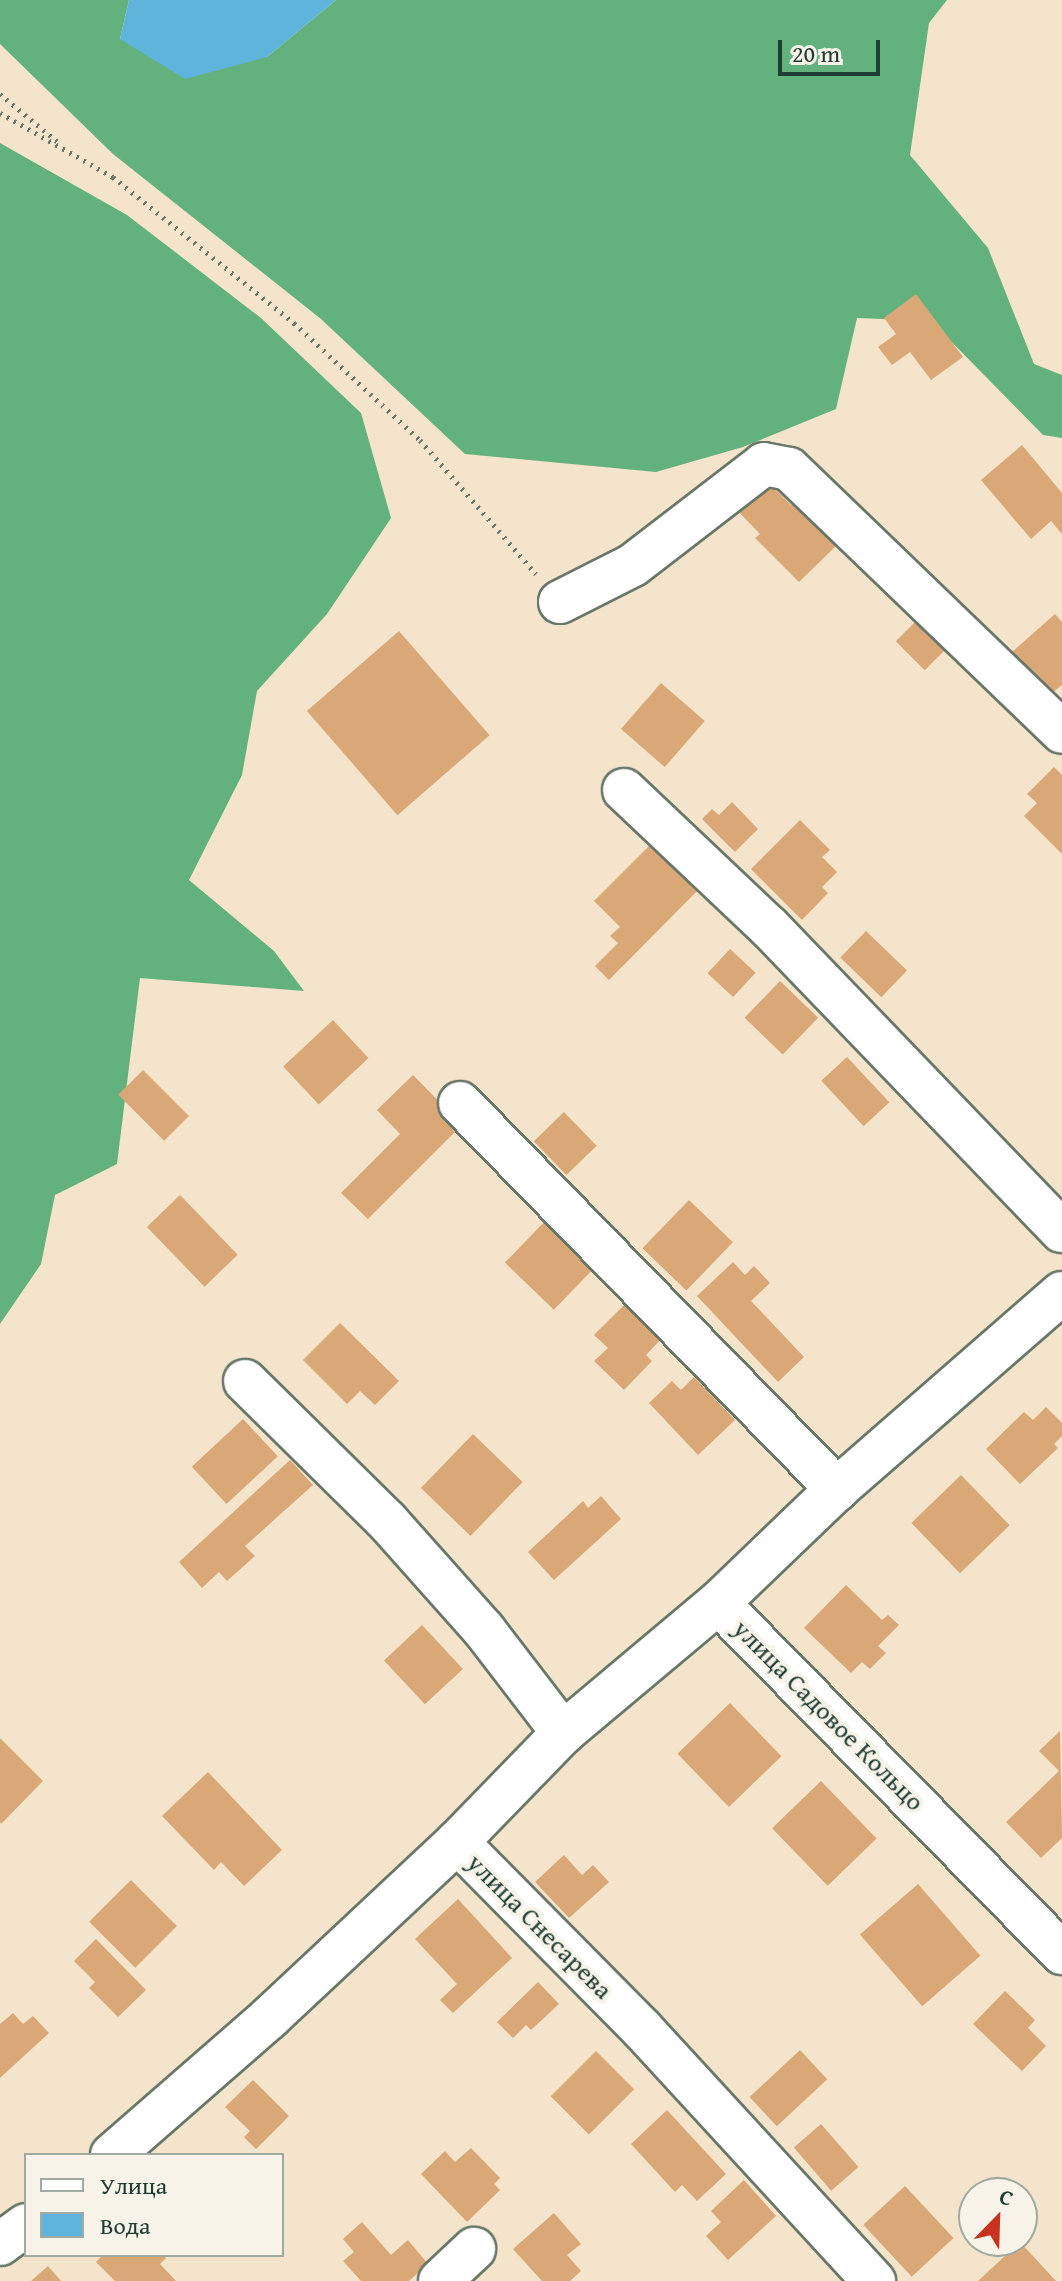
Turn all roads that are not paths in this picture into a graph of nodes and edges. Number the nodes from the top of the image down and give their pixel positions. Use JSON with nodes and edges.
{"nodes":[{"id":1,"x":560,"y":602,"type":"road end"},
{"id":2,"x":1062,"y":732,"type":"edge"},
{"id":3,"x":624,"y":790,"type":"dead end"},
{"id":4,"x":460,"y":1103,"type":"dead end"},
{"id":5,"x":1062,"y":1231,"type":"edge"},
{"id":6,"x":1062,"y":1293,"type":"edge"},
{"id":7,"x":245,"y":1381,"type":"dead end"},
{"id":8,"x":837,"y":1489,"type":"junction"},
{"id":9,"x":718,"y":1603,"type":"junction"},
{"id":10,"x":563,"y":1733,"type":"junction"},
{"id":11,"x":457,"y":1842,"type":"junction"},
{"id":12,"x":1054,"y":1930,"type":"edge"},
{"id":13,"x":114,"y":2153,"type":"edge"},
{"id":14,"x":24,"y":2226,"type":"edge"},
{"id":15,"x":0,"y":2244,"type":"edge"},
{"id":16,"x":474,"y":2249,"type":"dead end"},
{"id":17,"x":440,"y":2281,"type":"edge"},
{"id":18,"x":874,"y":2281,"type":"edge"}],
"edges":[{"from":1,"to":2,"type":"street"},
{"from":3,"to":5,"type":"street"},
{"from":4,"to":8,"type":"street"},
{"from":6,"to":8,"type":"street","name":"улица Садовое Кольцо"},
{"from":7,"to":10,"type":"street"},
{"from":8,"to":9,"type":"street","name":"улица Садовое Кольцо"},
{"from":9,"to":10,"type":"street"},
{"from":9,"to":12,"type":"street","name":"улица Садовое Кольцо"},
{"from":10,"to":11,"type":"street"},
{"from":11,"to":13,"type":"street","name":"улица Снесарева"},
{"from":11,"to":18,"type":"street","name":"улица Снесарева"},
{"from":14,"to":15,"type":"street"},
{"from":16,"to":17,"type":"street"}]}
